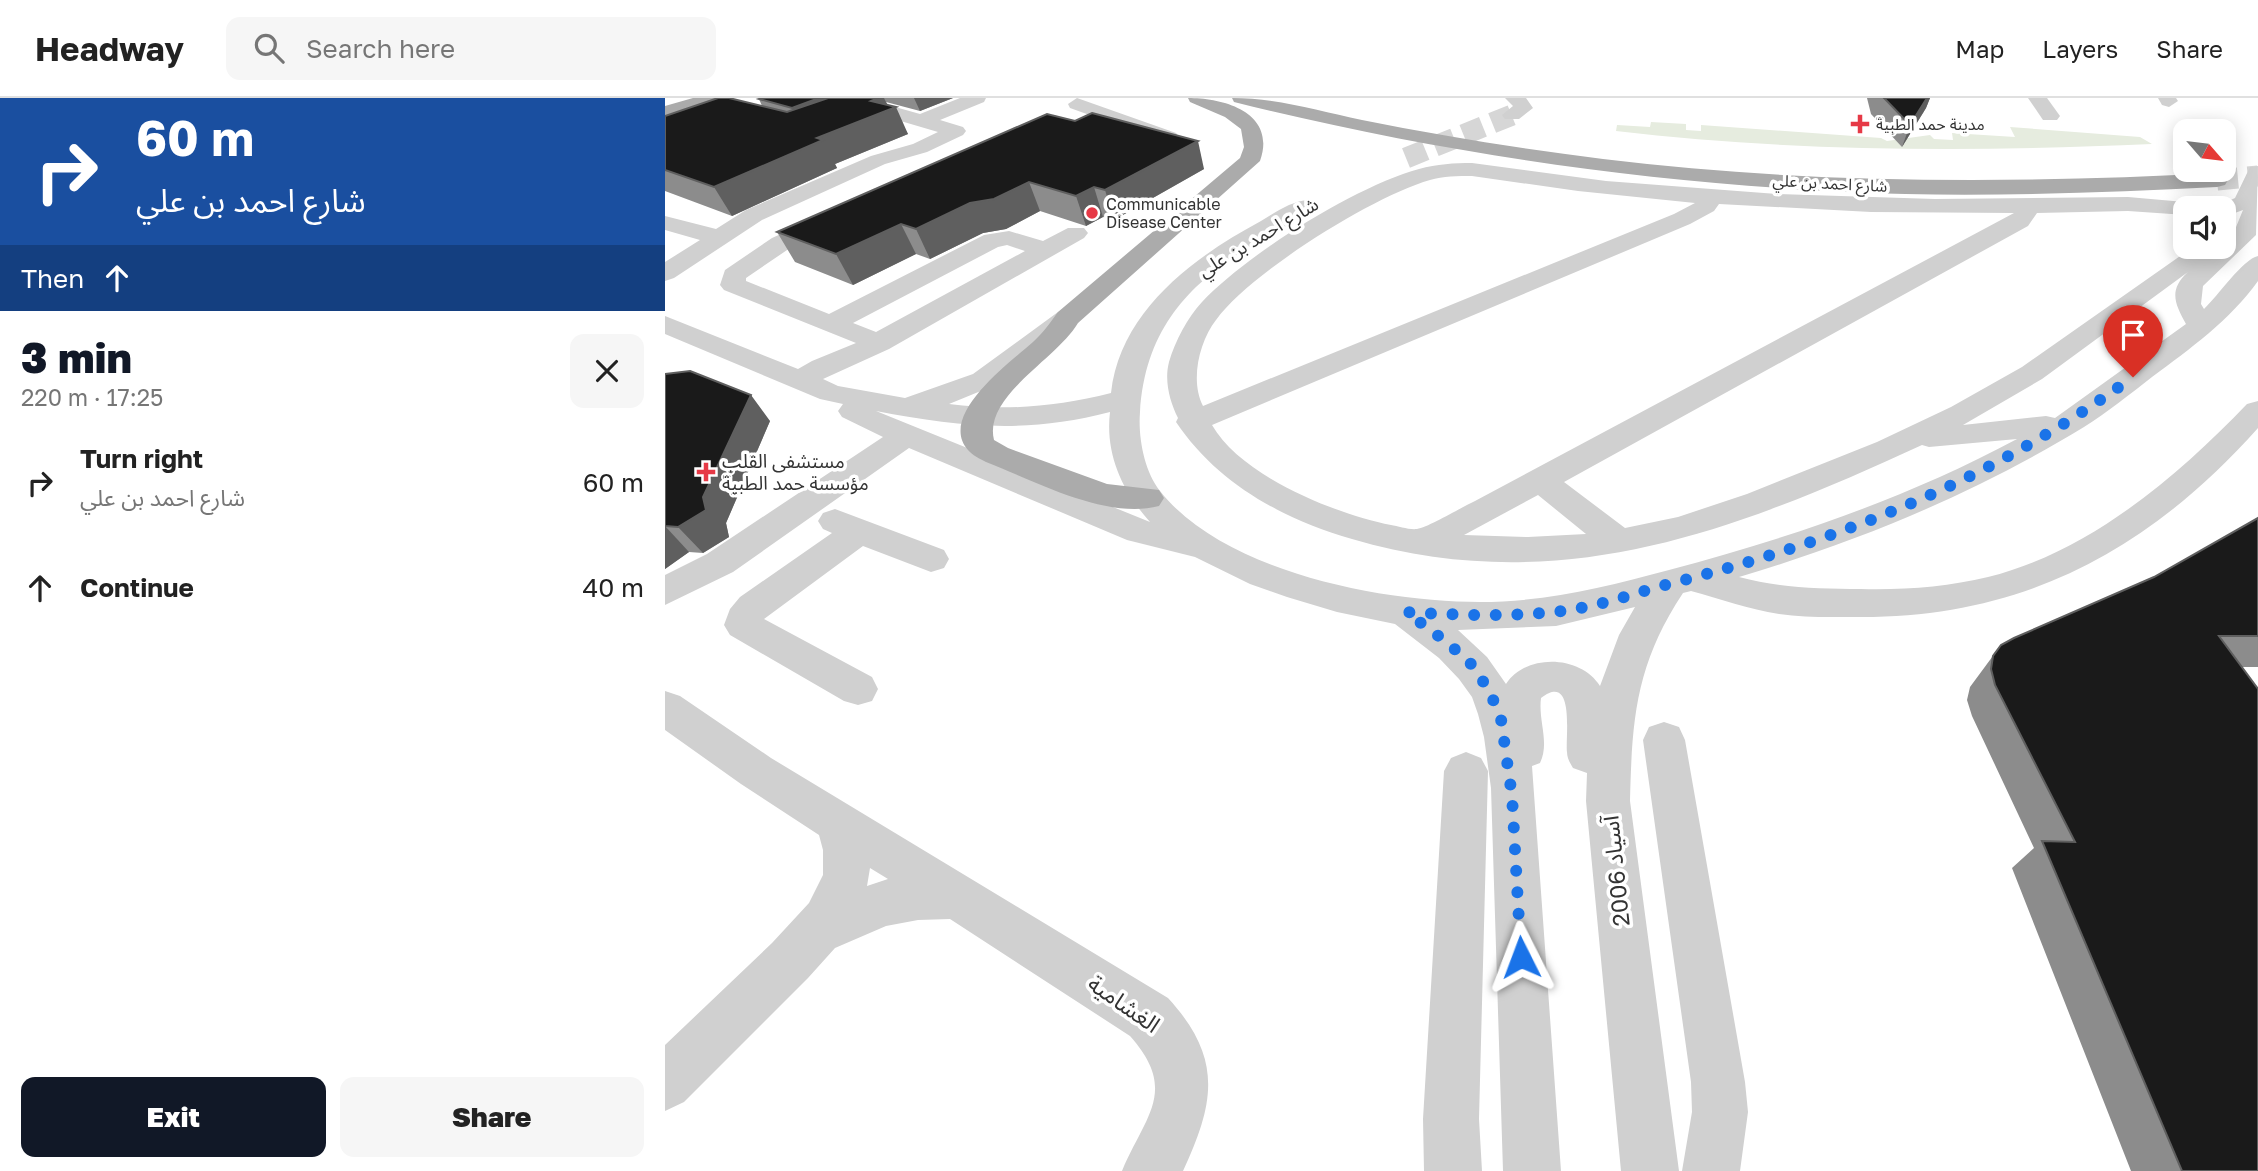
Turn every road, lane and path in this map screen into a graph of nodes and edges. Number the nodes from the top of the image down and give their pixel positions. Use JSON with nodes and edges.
{"nodes":[{"id":1,"x":714,"y":98,"type":"edge"},
{"id":2,"x":843,"y":98,"type":"edge"},
{"id":3,"x":977,"y":98,"type":"edge"},
{"id":4,"x":1196,"y":98,"type":"edge"},
{"id":5,"x":1241,"y":98,"type":"edge"},
{"id":6,"x":2037,"y":98,"type":"edge"},
{"id":7,"x":869,"y":105,"type":"junction"},
{"id":8,"x":1077,"y":109,"type":"dead end"},
{"id":9,"x":665,"y":112,"type":"edge"},
{"id":10,"x":1509,"y":114,"type":"edge"},
{"id":11,"x":2050,"y":116,"type":"dead end"},
{"id":12,"x":836,"y":118,"type":"edge"},
{"id":13,"x":923,"y":120,"type":"junction"},
{"id":14,"x":1526,"y":133,"type":"dead end"},
{"id":15,"x":1169,"y":137,"type":"edge"},
{"id":16,"x":1406,"y":158,"type":"tunnel mouth"},
{"id":17,"x":2258,"y":172,"type":"edge"},
{"id":18,"x":2181,"y":182,"type":"tunnel mouth"},
{"id":19,"x":835,"y":184,"type":"junction"},
{"id":20,"x":867,"y":193,"type":"edge"},
{"id":21,"x":1714,"y":197,"type":"junction"},
{"id":22,"x":2258,"y":202,"type":"edge"},
{"id":23,"x":2236,"y":205,"type":"edge"},
{"id":24,"x":2022,"y":206,"type":"junction"},
{"id":25,"x":846,"y":212,"type":"edge"},
{"id":26,"x":2173,"y":213,"type":"edge"},
{"id":27,"x":764,"y":219,"type":"junction"},
{"id":28,"x":812,"y":227,"type":"junction"},
{"id":29,"x":1076,"y":233,"type":"edge"},
{"id":30,"x":666,"y":235,"type":"edge"},
{"id":31,"x":711,"y":237,"type":"junction"},
{"id":32,"x":2242,"y":246,"type":"edge"},
{"id":33,"x":1045,"y":250,"type":"junction"},
{"id":34,"x":2192,"y":259,"type":"edge"},
{"id":35,"x":665,"y":272,"type":"edge"},
{"id":36,"x":1067,"y":318,"type":"junction"},
{"id":37,"x":830,"y":324,"type":"junction"},
{"id":38,"x":675,"y":337,"type":"edge"},
{"id":39,"x":870,"y":347,"type":"junction"},
{"id":40,"x":815,"y":387,"type":"junction"},
{"id":41,"x":1123,"y":399,"type":"junction"},
{"id":42,"x":2258,"y":410,"type":"edge"},
{"id":43,"x":980,"y":417,"type":"junction"},
{"id":44,"x":2075,"y":419,"type":"junction"},
{"id":45,"x":905,"y":421,"type":"junction"},
{"id":46,"x":1191,"y":422,"type":"junction"},
{"id":47,"x":1916,"y":437,"type":"junction"},
{"id":48,"x":1540,"y":480,"type":"junction"},
{"id":49,"x":1147,"y":498,"type":"junction"},
{"id":50,"x":805,"y":507,"type":"junction"},
{"id":51,"x":859,"y":531,"type":"junction"},
{"id":52,"x":1421,"y":542,"type":"junction"},
{"id":53,"x":1619,"y":542,"type":"junction"},
{"id":54,"x":1207,"y":546,"type":"junction"},
{"id":55,"x":931,"y":559,"type":"dead end"},
{"id":56,"x":1681,"y":581,"type":"junction"},
{"id":57,"x":665,"y":591,"type":"edge"},
{"id":58,"x":1406,"y":612,"type":"junction"},
{"id":59,"x":858,"y":689,"type":"dead end"},
{"id":60,"x":665,"y":708,"type":"edge"},
{"id":61,"x":1664,"y":740,"type":"dead end"},
{"id":62,"x":1466,"y":771,"type":"dead end"},
{"id":63,"x":1512,"y":796,"type":"junction"},
{"id":64,"x":1608,"y":801,"type":"junction"},
{"id":65,"x":838,"y":824,"type":"junction"},
{"id":66,"x":954,"y":896,"type":"junction"},
{"id":67,"x":821,"y":929,"type":"junction"},
{"id":68,"x":665,"y":1083,"type":"edge"},
{"id":69,"x":1151,"y":1171,"type":"edge"},
{"id":70,"x":1453,"y":1171,"type":"edge"},
{"id":71,"x":1532,"y":1171,"type":"edge"},
{"id":72,"x":1650,"y":1171,"type":"edge"},
{"id":73,"x":1711,"y":1171,"type":"edge"}],
"edges":[{"from":1,"to":9,"type":"main road"},
{"from":2,"to":7,"type":"street"},
{"from":3,"to":13,"type":"street"},
{"from":4,"to":36,"type":"main road"},
{"from":5,"to":18,"type":"main road","name":"شارع احمد بن علي"},
{"from":6,"to":11,"type":"street"},
{"from":7,"to":12,"type":"street"},
{"from":7,"to":13,"type":"street"},
{"from":8,"to":15,"type":"street"},
{"from":10,"to":14,"type":"main road"},
{"from":13,"to":19,"type":"street"},
{"from":16,"to":41,"type":"street","name":"شارع احمد بن علي"},
{"from":17,"to":23,"type":"street"},
{"from":19,"to":20,"type":"street"},
{"from":19,"to":27,"type":"street"},
{"from":19,"to":31,"type":"street"},
{"from":21,"to":24,"type":"street"},
{"from":21,"to":46,"type":"street"},
{"from":21,"to":46,"type":"street"},
{"from":22,"to":32,"type":"street","name":"شارع احمد بن علي"},
{"from":24,"to":26,"type":"street"},
{"from":24,"to":48,"type":"street"},
{"from":25,"to":28,"type":"street"},
{"from":27,"to":28,"type":"street"},
{"from":27,"to":31,"type":"street"},
{"from":28,"to":37,"type":"street"},
{"from":29,"to":33,"type":"street"},
{"from":30,"to":31,"type":"street"},
{"from":31,"to":35,"type":"street"},
{"from":32,"to":44,"type":"street","name":"شارع احمد بن علي"},
{"from":33,"to":37,"type":"street"},
{"from":33,"to":39,"type":"street"},
{"from":34,"to":47,"type":"street"},
{"from":36,"to":43,"type":"main road"},
{"from":36,"to":45,"type":"street"},
{"from":37,"to":39,"type":"street"},
{"from":38,"to":40,"type":"street"},
{"from":39,"to":40,"type":"street"},
{"from":40,"to":45,"type":"street"},
{"from":41,"to":43,"type":"street"},
{"from":41,"to":49,"type":"street","name":"شارع احمد بن علي"},
{"from":42,"to":56,"type":"street"},
{"from":43,"to":45,"type":"street"},
{"from":43,"to":49,"type":"main road"},
{"from":44,"to":47,"type":"street"},
{"from":44,"to":56,"type":"street","name":"شارع احمد بن علي"},
{"from":45,"to":50,"type":"street"},
{"from":45,"to":54,"type":"street"},
{"from":46,"to":52,"type":"street"},
{"from":47,"to":53,"type":"street"},
{"from":48,"to":52,"type":"street"},
{"from":48,"to":53,"type":"street"},
{"from":49,"to":54,"type":"street","name":"شارع احمد بن علي"},
{"from":50,"to":51,"type":"street"},
{"from":50,"to":57,"type":"street"},
{"from":51,"to":55,"type":"street"},
{"from":51,"to":59,"type":"street"},
{"from":52,"to":53,"type":"street"},
{"from":54,"to":58,"type":"street","name":"شارع احمد بن علي"},
{"from":56,"to":58,"type":"street","name":"شارع احمد بن علي"},
{"from":56,"to":64,"type":"street","name":"آسياد 2006"},
{"from":58,"to":63,"type":"street"},
{"from":60,"to":65,"type":"street","name":"الغشامية"},
{"from":61,"to":73,"type":"street"},
{"from":62,"to":70,"type":"street"},
{"from":63,"to":64,"type":"street"},
{"from":63,"to":71,"type":"street"},
{"from":64,"to":72,"type":"street","name":"آسياد 2006"},
{"from":65,"to":66,"type":"street","name":"الغشامية"},
{"from":65,"to":67,"type":"street"},
{"from":66,"to":67,"type":"street"},
{"from":66,"to":69,"type":"street","name":"الغشامية"},
{"from":67,"to":68,"type":"street"}]}
